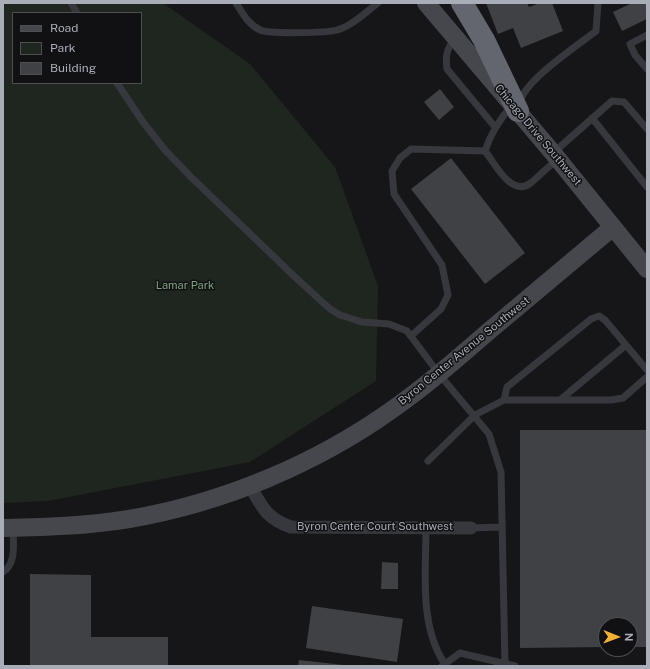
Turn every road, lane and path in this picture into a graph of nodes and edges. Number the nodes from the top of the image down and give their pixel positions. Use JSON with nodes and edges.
{"nodes":[{"id":1,"x":72,"y":3,"type":"edge"},
{"id":2,"x":236,"y":3,"type":"edge"},
{"id":3,"x":378,"y":3,"type":"edge"},
{"id":4,"x":426,"y":3,"type":"edge"},
{"id":5,"x":462,"y":3,"type":"edge"},
{"id":6,"x":598,"y":3,"type":"edge"},
{"id":7,"x":76,"y":12,"type":"edge"},
{"id":8,"x":647,"y":35,"type":"edge"},
{"id":9,"x":455,"y":37,"type":"junction"},
{"id":10,"x":647,"y":69,"type":"edge"},
{"id":11,"x":118,"y":84,"type":"edge"},
{"id":12,"x":515,"y":108,"type":"junction"},
{"id":13,"x":592,"y":118,"type":"junction"},
{"id":14,"x":495,"y":127,"type":"junction"},
{"id":15,"x":647,"y":129,"type":"edge"},
{"id":16,"x":485,"y":151,"type":"junction"},
{"id":17,"x":556,"y":156,"type":"junction"},
{"id":18,"x":647,"y":187,"type":"edge"},
{"id":19,"x":613,"y":227,"type":"junction"},
{"id":20,"x":647,"y":269,"type":"edge"},
{"id":21,"x":411,"y":336,"type":"junction"},
{"id":22,"x":626,"y":345,"type":"junction"},
{"id":23,"x":647,"y":370,"type":"edge"},
{"id":24,"x":438,"y":374,"type":"junction"},
{"id":25,"x":647,"y":377,"type":"edge"},
{"id":26,"x":504,"y":400,"type":"junction"},
{"id":27,"x":560,"y":400,"type":"junction"},
{"id":28,"x":475,"y":415,"type":"junction"},
{"id":29,"x":428,"y":461,"type":"dead end"},
{"id":30,"x":250,"y":486,"type":"junction"},
{"id":31,"x":426,"y":527,"type":"junction"},
{"id":32,"x":502,"y":527,"type":"junction"},
{"id":33,"x":8,"y":528,"type":"edge"},
{"id":34,"x":472,"y":528,"type":"joint"},
{"id":35,"x":3,"y":572,"type":"edge"},
{"id":36,"x":443,"y":665,"type":"edge"},
{"id":37,"x":505,"y":665,"type":"junction"},
{"id":38,"x":515,"y":666,"type":"edge"}],
"edges":[{"from":1,"to":7,"type":"lane"},
{"from":2,"to":3,"type":"lane"},
{"from":4,"to":9,"type":"main road","name":"Chicago Drive Southwest"},
{"from":5,"to":12,"type":"highway"},
{"from":6,"to":12,"type":"lane"},
{"from":8,"to":10,"type":"lane"},
{"from":9,"to":12,"type":"main road","name":"Chicago Drive Southwest"},
{"from":9,"to":14,"type":"lane"},
{"from":11,"to":21,"type":"lane"},
{"from":12,"to":14,"type":"lane"},
{"from":12,"to":17,"type":"main road","name":"Chicago Drive Southwest"},
{"from":13,"to":15,"type":"lane"},
{"from":13,"to":17,"type":"lane"},
{"from":13,"to":18,"type":"lane"},
{"from":14,"to":16,"type":"lane"},
{"from":16,"to":17,"type":"lane"},
{"from":16,"to":21,"type":"lane"},
{"from":17,"to":19,"type":"main road","name":"Chicago Drive Southwest"},
{"from":19,"to":20,"type":"main road","name":"Chicago Drive Southwest"},
{"from":19,"to":24,"type":"main road","name":"Byron Center Avenue Southwest"},
{"from":21,"to":24,"type":"lane"},
{"from":22,"to":23,"type":"lane"},
{"from":22,"to":26,"type":"lane"},
{"from":22,"to":27,"type":"lane"},
{"from":24,"to":28,"type":"lane"},
{"from":24,"to":30,"type":"main road","name":"Byron Center Avenue Southwest"},
{"from":25,"to":27,"type":"lane"},
{"from":26,"to":27,"type":"lane"},
{"from":26,"to":28,"type":"lane"},
{"from":28,"to":29,"type":"lane"},
{"from":28,"to":32,"type":"lane"},
{"from":30,"to":31,"type":"street","name":"Byron Center Court Southwest"},
{"from":30,"to":33,"type":"main road","name":"Byron Center Avenue Southwest"},
{"from":31,"to":34,"type":"street","name":"Byron Center Court Southwest"},
{"from":31,"to":36,"type":"lane"},
{"from":32,"to":34,"type":"lane"},
{"from":32,"to":37,"type":"lane"},
{"from":33,"to":35,"type":"lane"},
{"from":36,"to":37,"type":"lane"},
{"from":37,"to":38,"type":"lane"}]}
